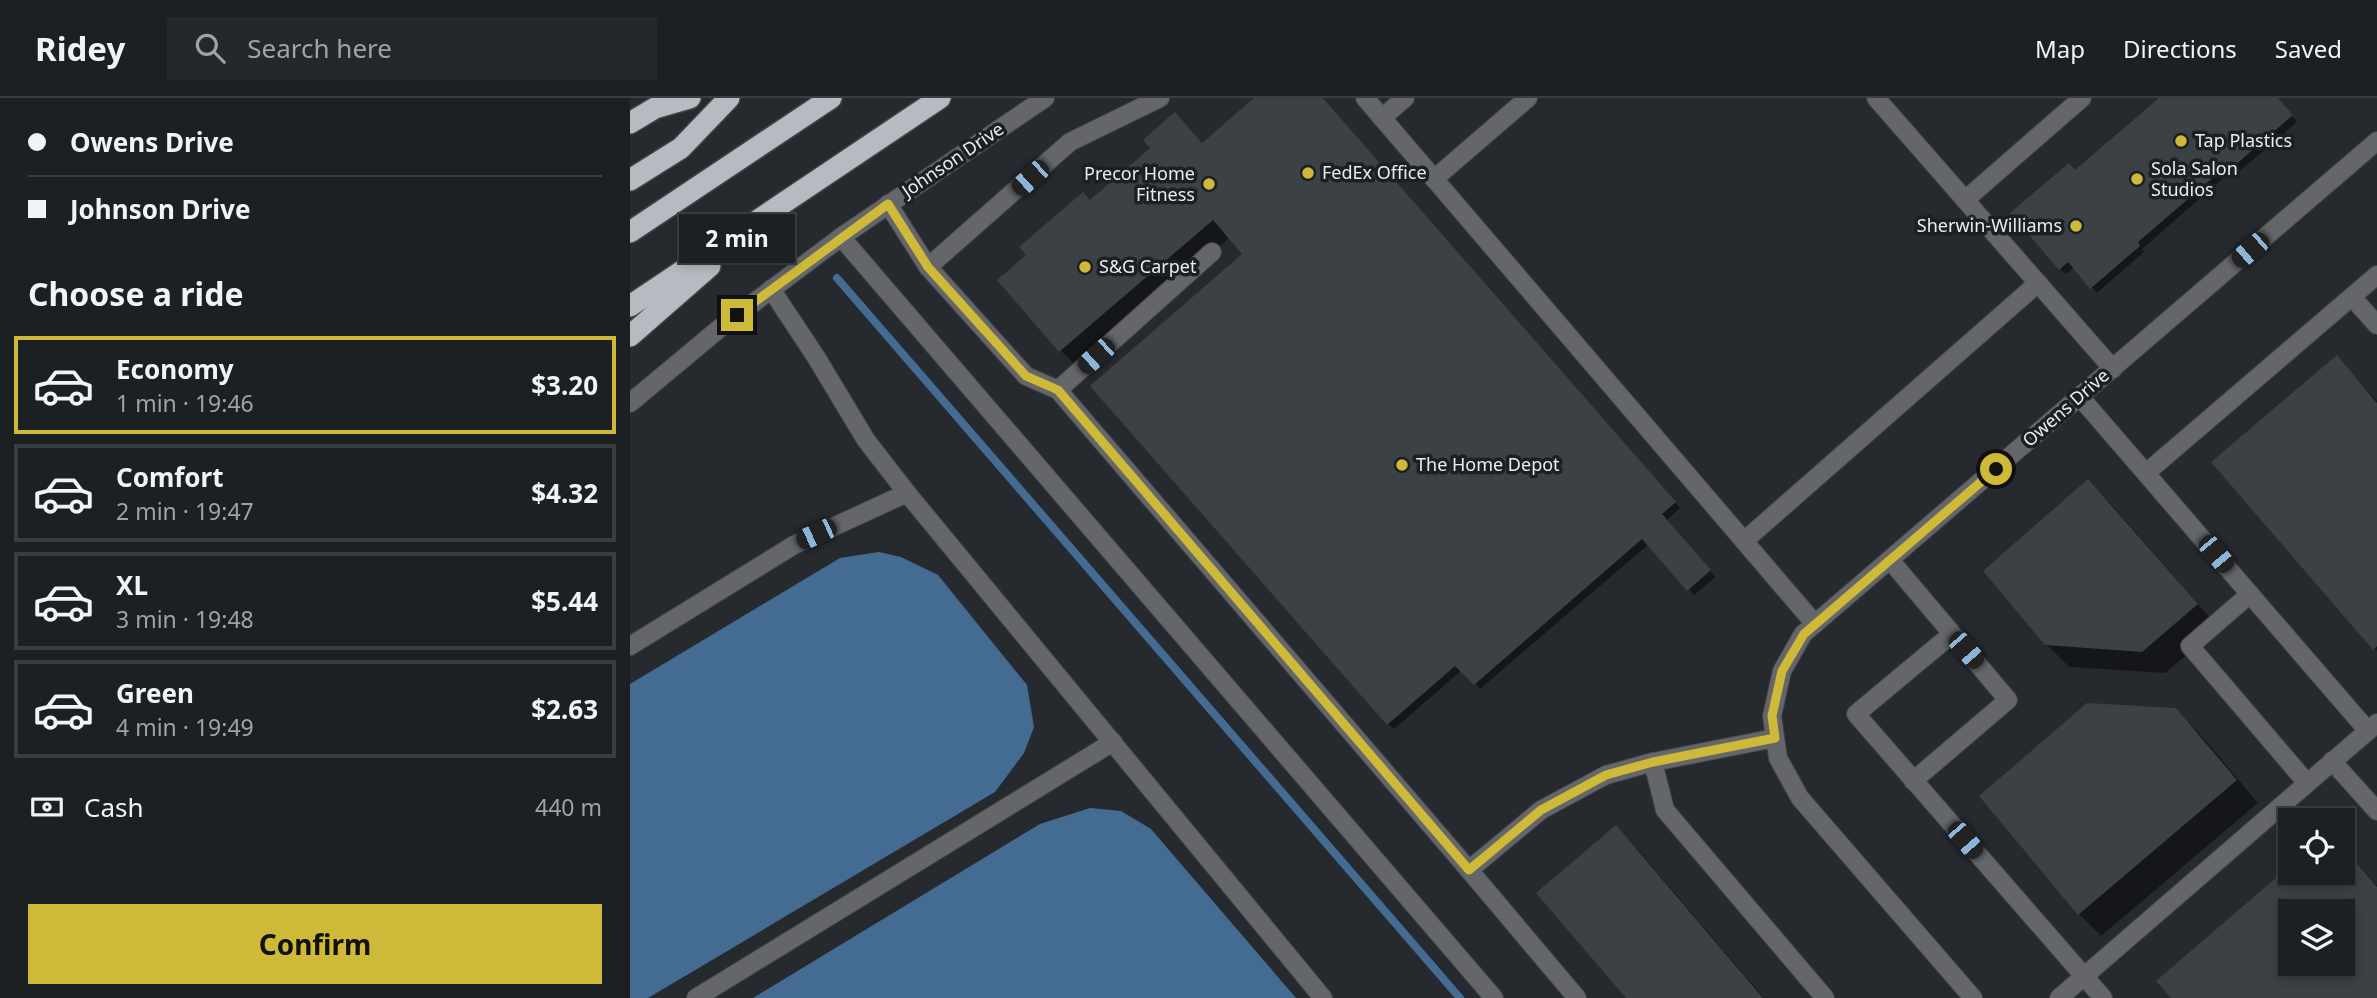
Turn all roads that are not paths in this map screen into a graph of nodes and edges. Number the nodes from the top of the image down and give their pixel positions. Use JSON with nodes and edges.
{"nodes":[{"id":1,"x":690,"y":98,"type":"edge"},
{"id":2,"x":729,"y":98,"type":"edge"},
{"id":3,"x":831,"y":98,"type":"edge"},
{"id":4,"x":940,"y":98,"type":"edge"},
{"id":5,"x":1045,"y":98,"type":"edge"},
{"id":6,"x":1160,"y":98,"type":"edge"},
{"id":7,"x":1365,"y":98,"type":"edge"},
{"id":8,"x":1405,"y":98,"type":"edge"},
{"id":9,"x":1528,"y":98,"type":"edge"},
{"id":10,"x":1876,"y":98,"type":"edge"},
{"id":11,"x":2082,"y":98,"type":"edge"},
{"id":12,"x":1382,"y":118,"type":"junction"},
{"id":13,"x":630,"y":123,"type":"edge"},
{"id":14,"x":2377,"y":141,"type":"edge"},
{"id":15,"x":1434,"y":179,"type":"junction"},
{"id":16,"x":630,"y":180,"type":"edge"},
{"id":17,"x":1965,"y":200,"type":"junction"},
{"id":18,"x":888,"y":204,"type":"junction"},
{"id":19,"x":749,"y":228,"type":"junction"},
{"id":20,"x":630,"y":232,"type":"edge"},
{"id":21,"x":841,"y":237,"type":"junction"},
{"id":22,"x":1212,"y":252,"type":"dead end"},
{"id":23,"x":928,"y":267,"type":"junction"},
{"id":24,"x":2377,"y":275,"type":"edge"},
{"id":25,"x":2038,"y":283,"type":"junction"},
{"id":26,"x":771,"y":289,"type":"junction"},
{"id":27,"x":2352,"y":296,"type":"junction"},
{"id":28,"x":630,"y":306,"type":"edge"},
{"id":29,"x":2377,"y":325,"type":"edge"},
{"id":30,"x":630,"y":336,"type":"edge"},
{"id":31,"x":2113,"y":369,"type":"junction"},
{"id":32,"x":1058,"y":390,"type":"junction"},
{"id":33,"x":2080,"y":397,"type":"junction"},
{"id":34,"x":630,"y":403,"type":"edge"},
{"id":35,"x":2146,"y":473,"type":"junction"},
{"id":36,"x":907,"y":493,"type":"junction"},
{"id":37,"x":1744,"y":541,"type":"junction"},
{"id":38,"x":1890,"y":560,"type":"junction"},
{"id":39,"x":2250,"y":594,"type":"junction"},
{"id":40,"x":1815,"y":624,"type":"junction"},
{"id":41,"x":1952,"y":634,"type":"junction"},
{"id":42,"x":630,"y":646,"type":"edge"},
{"id":43,"x":2372,"y":727,"type":"edge"},
{"id":44,"x":1775,"y":738,"type":"junction"},
{"id":45,"x":1113,"y":742,"type":"junction"},
{"id":46,"x":2332,"y":761,"type":"junction"},
{"id":47,"x":1653,"y":762,"type":"junction"},
{"id":48,"x":1913,"y":781,"type":"junction"},
{"id":49,"x":2307,"y":783,"type":"junction"},
{"id":50,"x":2377,"y":811,"type":"edge"},
{"id":51,"x":1469,"y":870,"type":"junction"},
{"id":52,"x":2084,"y":976,"type":"junction"},
{"id":53,"x":1969,"y":997,"type":"edge"},
{"id":54,"x":696,"y":998,"type":"edge"},
{"id":55,"x":1323,"y":998,"type":"edge"},
{"id":56,"x":1494,"y":998,"type":"edge"},
{"id":57,"x":1577,"y":998,"type":"edge"},
{"id":58,"x":1825,"y":998,"type":"edge"},
{"id":59,"x":2059,"y":998,"type":"edge"},
{"id":60,"x":2103,"y":998,"type":"edge"}],
"edges":[{"from":1,"to":13,"type":"highway"},
{"from":2,"to":16,"type":"highway"},
{"from":3,"to":20,"type":"highway"},
{"from":4,"to":19,"type":"highway"},
{"from":5,"to":18,"type":"street","name":"Johnson Drive"},
{"from":6,"to":23,"type":"street"},
{"from":7,"to":12,"type":"street"},
{"from":8,"to":12,"type":"street"},
{"from":9,"to":15,"type":"street"},
{"from":10,"to":17,"type":"street"},
{"from":11,"to":17,"type":"street"},
{"from":12,"to":15,"type":"street"},
{"from":14,"to":31,"type":"street","name":"Owens Drive"},
{"from":15,"to":37,"type":"street"},
{"from":17,"to":25,"type":"street"},
{"from":18,"to":21,"type":"street","name":"Johnson Drive"},
{"from":18,"to":23,"type":"street"},
{"from":19,"to":28,"type":"highway"},
{"from":19,"to":30,"type":"highway"},
{"from":21,"to":26,"type":"street","name":"Johnson Drive"},
{"from":21,"to":56,"type":"street"},
{"from":22,"to":32,"type":"street"},
{"from":23,"to":32,"type":"street"},
{"from":24,"to":27,"type":"street"},
{"from":25,"to":31,"type":"street"},
{"from":25,"to":37,"type":"street"},
{"from":26,"to":34,"type":"street","name":"Johnson Drive"},
{"from":26,"to":36,"type":"street"},
{"from":27,"to":29,"type":"street"},
{"from":27,"to":35,"type":"street"},
{"from":31,"to":33,"type":"street","name":"Owens Drive"},
{"from":32,"to":51,"type":"street"},
{"from":33,"to":35,"type":"street"},
{"from":33,"to":38,"type":"street","name":"Owens Drive"},
{"from":35,"to":39,"type":"street"},
{"from":36,"to":42,"type":"street"},
{"from":36,"to":45,"type":"street"},
{"from":37,"to":40,"type":"street"},
{"from":38,"to":40,"type":"street","name":"Owens Drive"},
{"from":38,"to":41,"type":"street"},
{"from":39,"to":43,"type":"street"},
{"from":39,"to":49,"type":"street"},
{"from":40,"to":44,"type":"street","name":"Owens Drive"},
{"from":41,"to":48,"type":"street"},
{"from":41,"to":48,"type":"street"},
{"from":43,"to":46,"type":"street"},
{"from":44,"to":47,"type":"street"},
{"from":44,"to":53,"type":"street","name":"Owens Drive"},
{"from":45,"to":54,"type":"street"},
{"from":45,"to":55,"type":"street"},
{"from":46,"to":49,"type":"street"},
{"from":46,"to":50,"type":"street"},
{"from":47,"to":51,"type":"street"},
{"from":47,"to":58,"type":"street"},
{"from":48,"to":52,"type":"street"},
{"from":49,"to":52,"type":"street"},
{"from":51,"to":57,"type":"street"},
{"from":52,"to":59,"type":"street"},
{"from":52,"to":60,"type":"street"}]}
